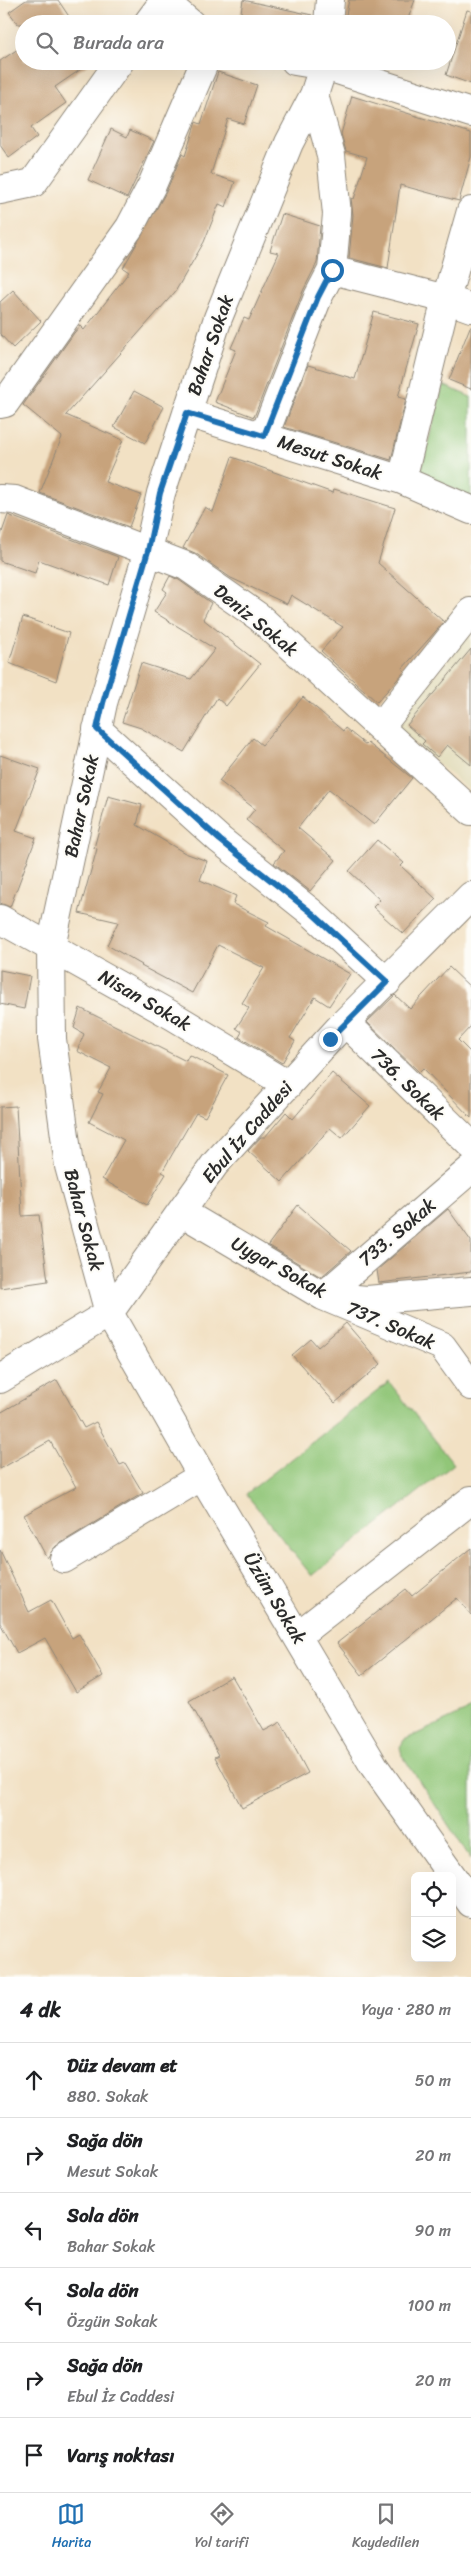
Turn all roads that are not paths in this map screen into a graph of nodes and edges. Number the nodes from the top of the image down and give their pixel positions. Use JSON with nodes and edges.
{"nodes":[{"id":1,"x":165,"y":0,"type":"edge"},
{"id":2,"x":330,"y":0,"type":"edge"},
{"id":3,"x":154,"y":15,"type":"edge"},
{"id":4,"x":181,"y":15,"type":"edge"},
{"id":5,"x":329,"y":15,"type":"edge"},
{"id":6,"x":114,"y":70,"type":"edge"},
{"id":7,"x":201,"y":70,"type":"edge"},
{"id":8,"x":323,"y":70,"type":"edge"},
{"id":9,"x":343,"y":70,"type":"edge"},
{"id":10,"x":314,"y":95,"type":"junction"},
{"id":11,"x":471,"y":113,"type":"edge"},
{"id":12,"x":0,"y":190,"type":"edge"},
{"id":13,"x":471,"y":211,"type":"edge"},
{"id":14,"x":332,"y":270,"type":"junction"},
{"id":15,"x":459,"y":303,"type":"edge"},
{"id":16,"x":0,"y":404,"type":"edge"},
{"id":17,"x":187,"y":413,"type":"junction"},
{"id":18,"x":264,"y":436,"type":"junction"},
{"id":19,"x":402,"y":480,"type":"junction"},
{"id":20,"x":0,"y":498,"type":"edge"},
{"id":21,"x":471,"y":510,"type":"edge"},
{"id":22,"x":148,"y":551,"type":"junction"},
{"id":23,"x":471,"y":612,"type":"edge"},
{"id":24,"x":381,"y":726,"type":"junction"},
{"id":25,"x":97,"y":729,"type":"junction"},
{"id":26,"x":471,"y":811,"type":"edge"},
{"id":27,"x":471,"y":896,"type":"edge"},
{"id":28,"x":0,"y":919,"type":"edge"},
{"id":29,"x":51,"y":947,"type":"junction"},
{"id":30,"x":387,"y":982,"type":"junction"},
{"id":31,"x":346,"y":1022,"type":"junction"},
{"id":32,"x":288,"y":1085,"type":"junction"},
{"id":33,"x":471,"y":1145,"type":"edge"},
{"id":34,"x":471,"y":1170,"type":"edge"},
{"id":35,"x":183,"y":1213,"type":"junction"},
{"id":36,"x":471,"y":1291,"type":"edge"},
{"id":37,"x":323,"y":1296,"type":"junction"},
{"id":38,"x":109,"y":1313,"type":"junction"},
{"id":39,"x":0,"y":1379,"type":"edge"},
{"id":40,"x":471,"y":1386,"type":"edge"},
{"id":41,"x":202,"y":1476,"type":"junction"},
{"id":42,"x":471,"y":1500,"type":"edge"},
{"id":43,"x":64,"y":1558,"type":"dead end"},
{"id":44,"x":297,"y":1636,"type":"junction"},
{"id":45,"x":449,"y":1872,"type":"edge"},
{"id":46,"x":456,"y":1882,"type":"edge"},
{"id":47,"x":471,"y":1903,"type":"edge"}],
"edges":[{"from":1,"to":3,"type":"street"},
{"from":1,"to":4,"type":"street"},
{"from":2,"to":5,"type":"street"},
{"from":6,"to":12,"type":"street"},
{"from":7,"to":16,"type":"street"},
{"from":8,"to":10,"type":"street","name":"Bahar Sokak"},
{"from":9,"to":11,"type":"street"},
{"from":10,"to":14,"type":"street"},
{"from":10,"to":17,"type":"street","name":"Bahar Sokak"},
{"from":13,"to":15,"type":"street"},
{"from":14,"to":15,"type":"street"},
{"from":14,"to":18,"type":"street"},
{"from":15,"to":19,"type":"street"},
{"from":17,"to":18,"type":"street","name":"Mesut Sokak"},
{"from":17,"to":22,"type":"street","name":"Bahar Sokak"},
{"from":18,"to":19,"type":"street","name":"Mesut Sokak"},
{"from":19,"to":21,"type":"street","name":"Mesut Sokak"},
{"from":20,"to":22,"type":"street","name":"Deniz Sokak"},
{"from":22,"to":24,"type":"street","name":"Deniz Sokak"},
{"from":22,"to":25,"type":"street","name":"Bahar Sokak"},
{"from":23,"to":24,"type":"street"},
{"from":24,"to":26,"type":"street","name":"Deniz Sokak"},
{"from":25,"to":29,"type":"street","name":"Bahar Sokak"},
{"from":25,"to":30,"type":"street"},
{"from":27,"to":30,"type":"street","name":"Ebul İz Caddesi"},
{"from":28,"to":29,"type":"street","name":"Nisan Sokak"},
{"from":29,"to":32,"type":"street","name":"Nisan Sokak"},
{"from":29,"to":38,"type":"street","name":"Bahar Sokak"},
{"from":30,"to":31,"type":"street","name":"Ebul İz Caddesi"},
{"from":31,"to":32,"type":"street","name":"Ebul İz Caddesi"},
{"from":31,"to":33,"type":"street","name":"736. Sokak"},
{"from":32,"to":35,"type":"street","name":"Ebul İz Caddesi"},
{"from":34,"to":37,"type":"street","name":"733. Sokak"},
{"from":35,"to":37,"type":"street","name":"Uygar Sokak"},
{"from":35,"to":38,"type":"street","name":"Ebul İz Caddesi"},
{"from":36,"to":37,"type":"street","name":"Uygar Sokak"},
{"from":37,"to":40,"type":"street","name":"737. Sokak"},
{"from":38,"to":39,"type":"street","name":"Ebul İz Caddesi"},
{"from":38,"to":41,"type":"street","name":"Üzüm Sokak"},
{"from":41,"to":43,"type":"street"},
{"from":41,"to":44,"type":"street","name":"Üzüm Sokak"},
{"from":42,"to":44,"type":"street"},
{"from":44,"to":45,"type":"street","name":"Üzüm Sokak"},
{"from":46,"to":47,"type":"street","name":"Üzüm Sokak"}]}
